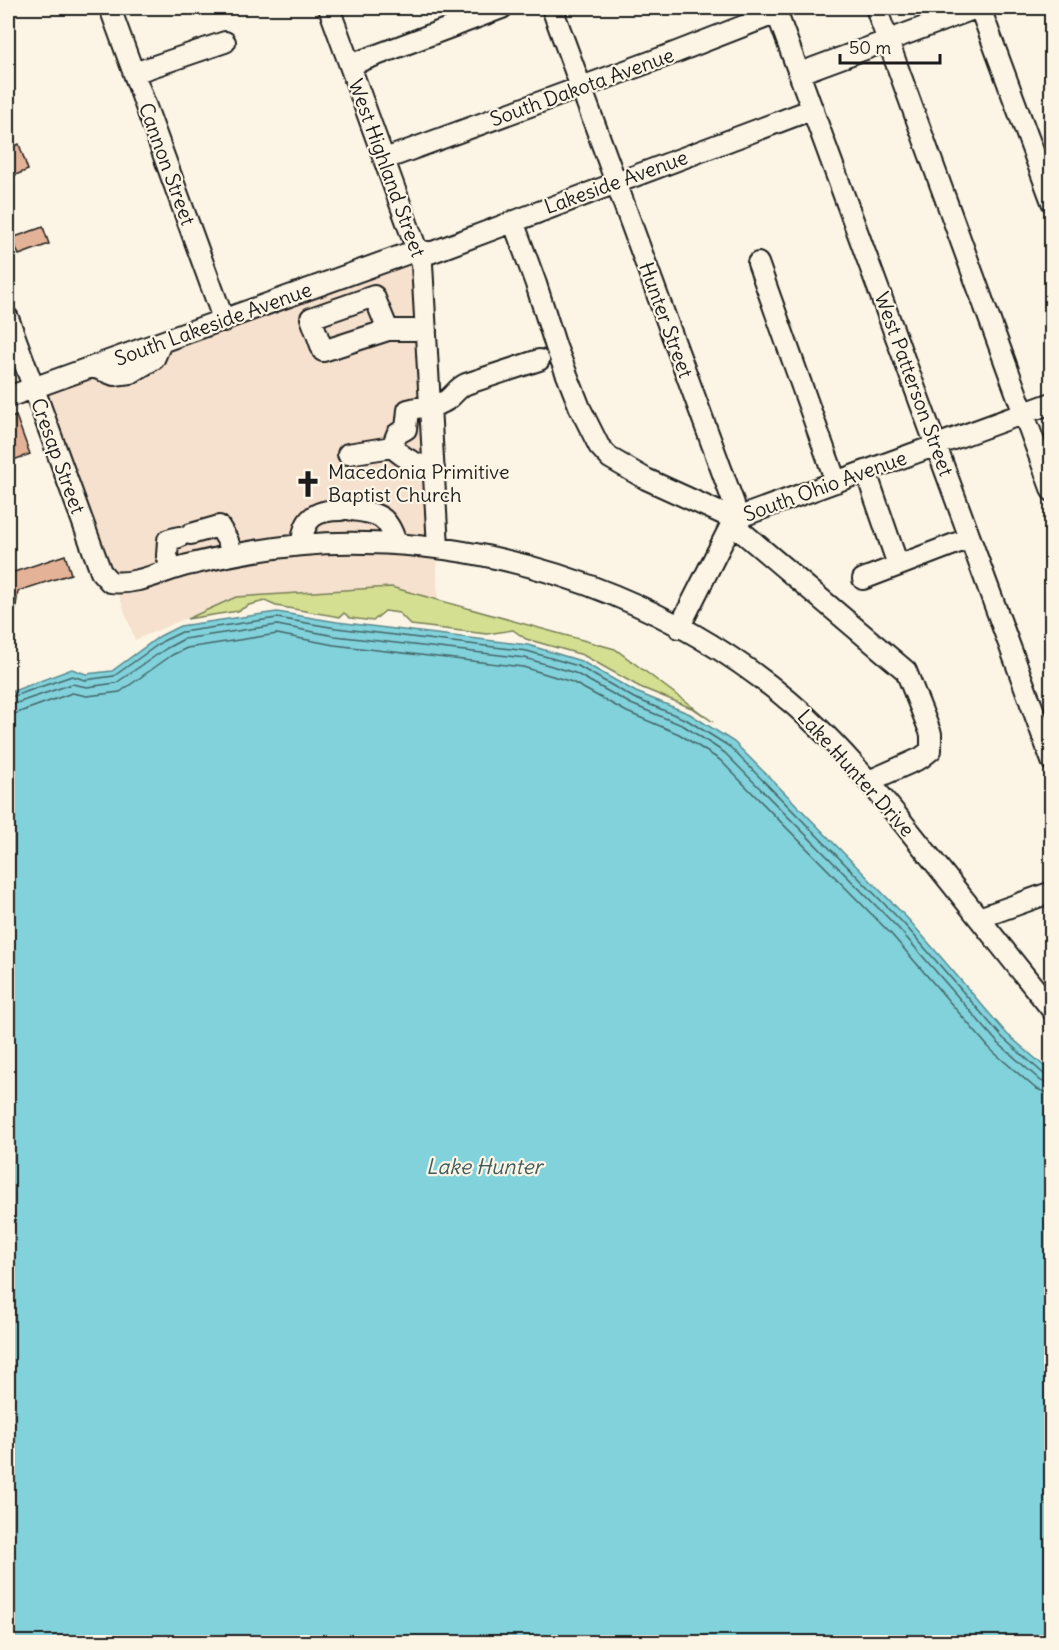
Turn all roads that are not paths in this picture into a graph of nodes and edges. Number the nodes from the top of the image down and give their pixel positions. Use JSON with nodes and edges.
{"nodes":[{"id":1,"x":110,"y":8,"type":"edge"},
{"id":2,"x":329,"y":8,"type":"edge"},
{"id":3,"x":502,"y":8,"type":"edge"},
{"id":4,"x":552,"y":8,"type":"edge"},
{"id":5,"x":876,"y":8,"type":"edge"},
{"id":6,"x":978,"y":8,"type":"edge"},
{"id":7,"x":776,"y":10,"type":"edge"},
{"id":8,"x":888,"y":40,"type":"junction"},
{"id":9,"x":225,"y":42,"type":"dead end"},
{"id":10,"x":350,"y":65,"type":"junction"},
{"id":11,"x":134,"y":73,"type":"junction"},
{"id":12,"x":800,"y":73,"type":"junction"},
{"id":13,"x":581,"y":87,"type":"junction"},
{"id":14,"x":813,"y":109,"type":"junction"},
{"id":15,"x":385,"y":159,"type":"junction"},
{"id":16,"x":616,"y":182,"type":"junction"},
{"id":17,"x":1052,"y":202,"type":"edge"},
{"id":18,"x":513,"y":221,"type":"junction"},
{"id":19,"x":418,"y":250,"type":"junction"},
{"id":20,"x":758,"y":263,"type":"dead end"},
{"id":21,"x":8,"y":318,"type":"edge"},
{"id":22,"x":224,"y":321,"type":"junction"},
{"id":23,"x":388,"y":330,"type":"dead end"},
{"id":24,"x":426,"y":330,"type":"junction"},
{"id":25,"x":539,"y":360,"type":"dead end"},
{"id":26,"x":33,"y":388,"type":"junction"},
{"id":27,"x":8,"y":397,"type":"edge"},
{"id":28,"x":1052,"y":403,"type":"edge"},
{"id":29,"x":431,"y":406,"type":"junction"},
{"id":30,"x":1022,"y":413,"type":"junction"},
{"id":31,"x":936,"y":445,"type":"junction"},
{"id":32,"x":392,"y":447,"type":"junction"},
{"id":33,"x":348,"y":454,"type":"dead end"},
{"id":34,"x":434,"y":468,"type":"junction"},
{"id":35,"x":866,"y":472,"type":"junction"},
{"id":36,"x":836,"y":482,"type":"junction"},
{"id":37,"x":1052,"y":491,"type":"edge"},
{"id":38,"x":734,"y":519,"type":"junction"},
{"id":39,"x":970,"y":538,"type":"junction"},
{"id":40,"x":396,"y":543,"type":"junction"},
{"id":41,"x":302,"y":545,"type":"junction"},
{"id":42,"x":438,"y":547,"type":"junction"},
{"id":43,"x":232,"y":555,"type":"junction"},
{"id":44,"x":898,"y":565,"type":"junction"},
{"id":45,"x":172,"y":569,"type":"junction"},
{"id":46,"x":863,"y":579,"type":"dead end"},
{"id":47,"x":118,"y":583,"type":"joint"},
{"id":48,"x":679,"y":627,"type":"junction"},
{"id":49,"x":1052,"y":761,"type":"edge"},
{"id":50,"x":869,"y":781,"type":"junction"},
{"id":51,"x":1052,"y":892,"type":"edge"},
{"id":52,"x":979,"y":918,"type":"junction"},
{"id":53,"x":1052,"y":1010,"type":"edge"}],
"edges":[{"from":1,"to":11,"type":"street","name":"Cannon Street"},
{"from":2,"to":10,"type":"street","name":"West Highland Street"},
{"from":3,"to":10,"type":"street"},
{"from":4,"to":13,"type":"street","name":"Hunter Street"},
{"from":5,"to":8,"type":"street"},
{"from":6,"to":8,"type":"street"},
{"from":6,"to":17,"type":"street"},
{"from":7,"to":12,"type":"street","name":"West Patterson Street"},
{"from":7,"to":13,"type":"street","name":"South Dakota Avenue"},
{"from":8,"to":12,"type":"street"},
{"from":8,"to":30,"type":"street"},
{"from":9,"to":11,"type":"street"},
{"from":10,"to":15,"type":"street","name":"West Highland Street"},
{"from":11,"to":22,"type":"street","name":"Cannon Street"},
{"from":12,"to":14,"type":"street","name":"West Patterson Street"},
{"from":13,"to":15,"type":"street","name":"South Dakota Avenue"},
{"from":13,"to":16,"type":"street","name":"Hunter Street"},
{"from":14,"to":16,"type":"street","name":"Lakeside Avenue"},
{"from":14,"to":31,"type":"street","name":"West Patterson Street"},
{"from":15,"to":19,"type":"street","name":"West Highland Street"},
{"from":16,"to":18,"type":"street","name":"Lakeside Avenue"},
{"from":16,"to":38,"type":"street","name":"Hunter Street"},
{"from":18,"to":19,"type":"street","name":"Lakeside Avenue"},
{"from":18,"to":38,"type":"street"},
{"from":19,"to":22,"type":"street","name":"South Lakeside Avenue"},
{"from":19,"to":24,"type":"street","name":"West Highland Street"},
{"from":20,"to":36,"type":"street"},
{"from":21,"to":26,"type":"street","name":"Cresap Street"},
{"from":22,"to":26,"type":"street","name":"South Lakeside Avenue"},
{"from":23,"to":24,"type":"street"},
{"from":24,"to":29,"type":"street","name":"West Highland Street"},
{"from":25,"to":29,"type":"street"},
{"from":26,"to":27,"type":"street","name":"South Lakeside Avenue"},
{"from":26,"to":47,"type":"street","name":"Cresap Street"},
{"from":28,"to":30,"type":"street","name":"South Ohio Avenue"},
{"from":29,"to":32,"type":"street"},
{"from":29,"to":34,"type":"street","name":"West Highland Street"},
{"from":30,"to":31,"type":"street","name":"South Ohio Avenue"},
{"from":30,"to":37,"type":"street"},
{"from":31,"to":35,"type":"street","name":"South Ohio Avenue"},
{"from":31,"to":39,"type":"street","name":"West Patterson Street"},
{"from":32,"to":33,"type":"street"},
{"from":32,"to":34,"type":"street"},
{"from":34,"to":42,"type":"street","name":"West Highland Street"},
{"from":35,"to":36,"type":"street","name":"South Ohio Avenue"},
{"from":35,"to":44,"type":"street"},
{"from":36,"to":38,"type":"street","name":"South Ohio Avenue"},
{"from":38,"to":48,"type":"street"},
{"from":38,"to":50,"type":"street"},
{"from":39,"to":44,"type":"street"},
{"from":39,"to":49,"type":"street","name":"West Patterson Street"},
{"from":40,"to":41,"type":"street","name":"Lake Hunter Drive"},
{"from":40,"to":41,"type":"street"},
{"from":40,"to":42,"type":"street","name":"Lake Hunter Drive"},
{"from":41,"to":43,"type":"street","name":"Lake Hunter Drive"},
{"from":42,"to":48,"type":"street","name":"Lake Hunter Drive"},
{"from":43,"to":45,"type":"street","name":"Lake Hunter Drive"},
{"from":43,"to":45,"type":"street"},
{"from":44,"to":46,"type":"street"},
{"from":45,"to":47,"type":"street","name":"Lake Hunter Drive"},
{"from":48,"to":50,"type":"street","name":"Lake Hunter Drive"},
{"from":50,"to":52,"type":"street","name":"Lake Hunter Drive"},
{"from":51,"to":52,"type":"street"},
{"from":52,"to":53,"type":"street","name":"Lake Hunter Drive"}]}
